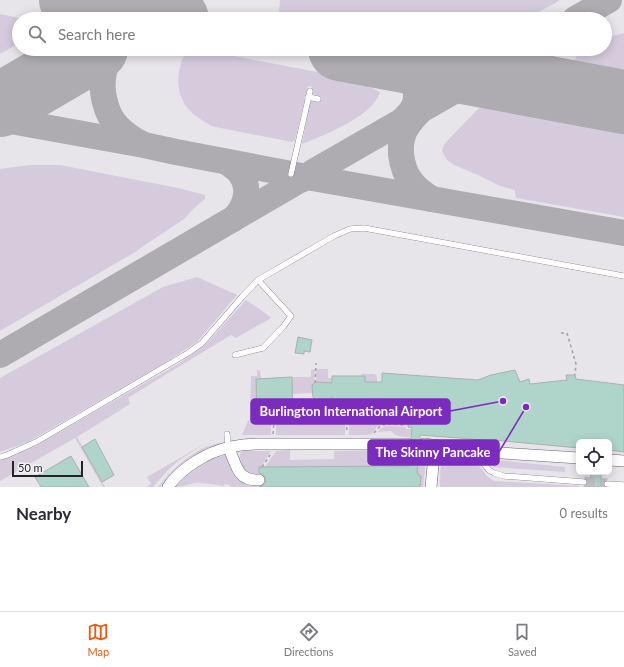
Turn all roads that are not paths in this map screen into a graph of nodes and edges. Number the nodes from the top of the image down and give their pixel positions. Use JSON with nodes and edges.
{"nodes":[{"id":1,"x":318,"y":99,"type":"dead end"},
{"id":2,"x":291,"y":174,"type":"dead end"},
{"id":3,"x":624,"y":276,"type":"edge"},
{"id":4,"x":258,"y":280,"type":"junction"},
{"id":5,"x":235,"y":355,"type":"dead end"},
{"id":6,"x":227,"y":434,"type":"dead end"},
{"id":7,"x":406,"y":444,"type":"tunnel mouth"},
{"id":8,"x":424,"y":444,"type":"tunnel mouth"},
{"id":9,"x":435,"y":445,"type":"junction"},
{"id":10,"x":228,"y":447,"type":"junction"},
{"id":11,"x":473,"y":450,"type":"junction"},
{"id":12,"x":0,"y":456,"type":"edge"},
{"id":13,"x":576,"y":458,"type":"edge"},
{"id":14,"x":612,"y":460,"type":"edge"},
{"id":15,"x":624,"y":461,"type":"edge"},
{"id":16,"x":259,"y":480,"type":"dead end"},
{"id":17,"x":584,"y":482,"type":"tunnel mouth"},
{"id":18,"x":607,"y":484,"type":"dead end"},
{"id":19,"x":624,"y":485,"type":"edge"},
{"id":20,"x":168,"y":487,"type":"edge"},
{"id":21,"x":431,"y":487,"type":"edge"}],
"edges":[{"from":1,"to":2,"type":"lane"},
{"from":3,"to":4,"type":"lane"},
{"from":4,"to":5,"type":"lane"},
{"from":4,"to":12,"type":"lane"},
{"from":6,"to":10,"type":"lane"},
{"from":7,"to":10,"type":"street"},
{"from":8,"to":9,"type":"street"},
{"from":9,"to":11,"type":"street"},
{"from":9,"to":21,"type":"street"},
{"from":10,"to":16,"type":"street"},
{"from":10,"to":20,"type":"street"},
{"from":11,"to":13,"type":"street"},
{"from":11,"to":17,"type":"lane"},
{"from":14,"to":15,"type":"street"},
{"from":18,"to":19,"type":"lane"}]}
